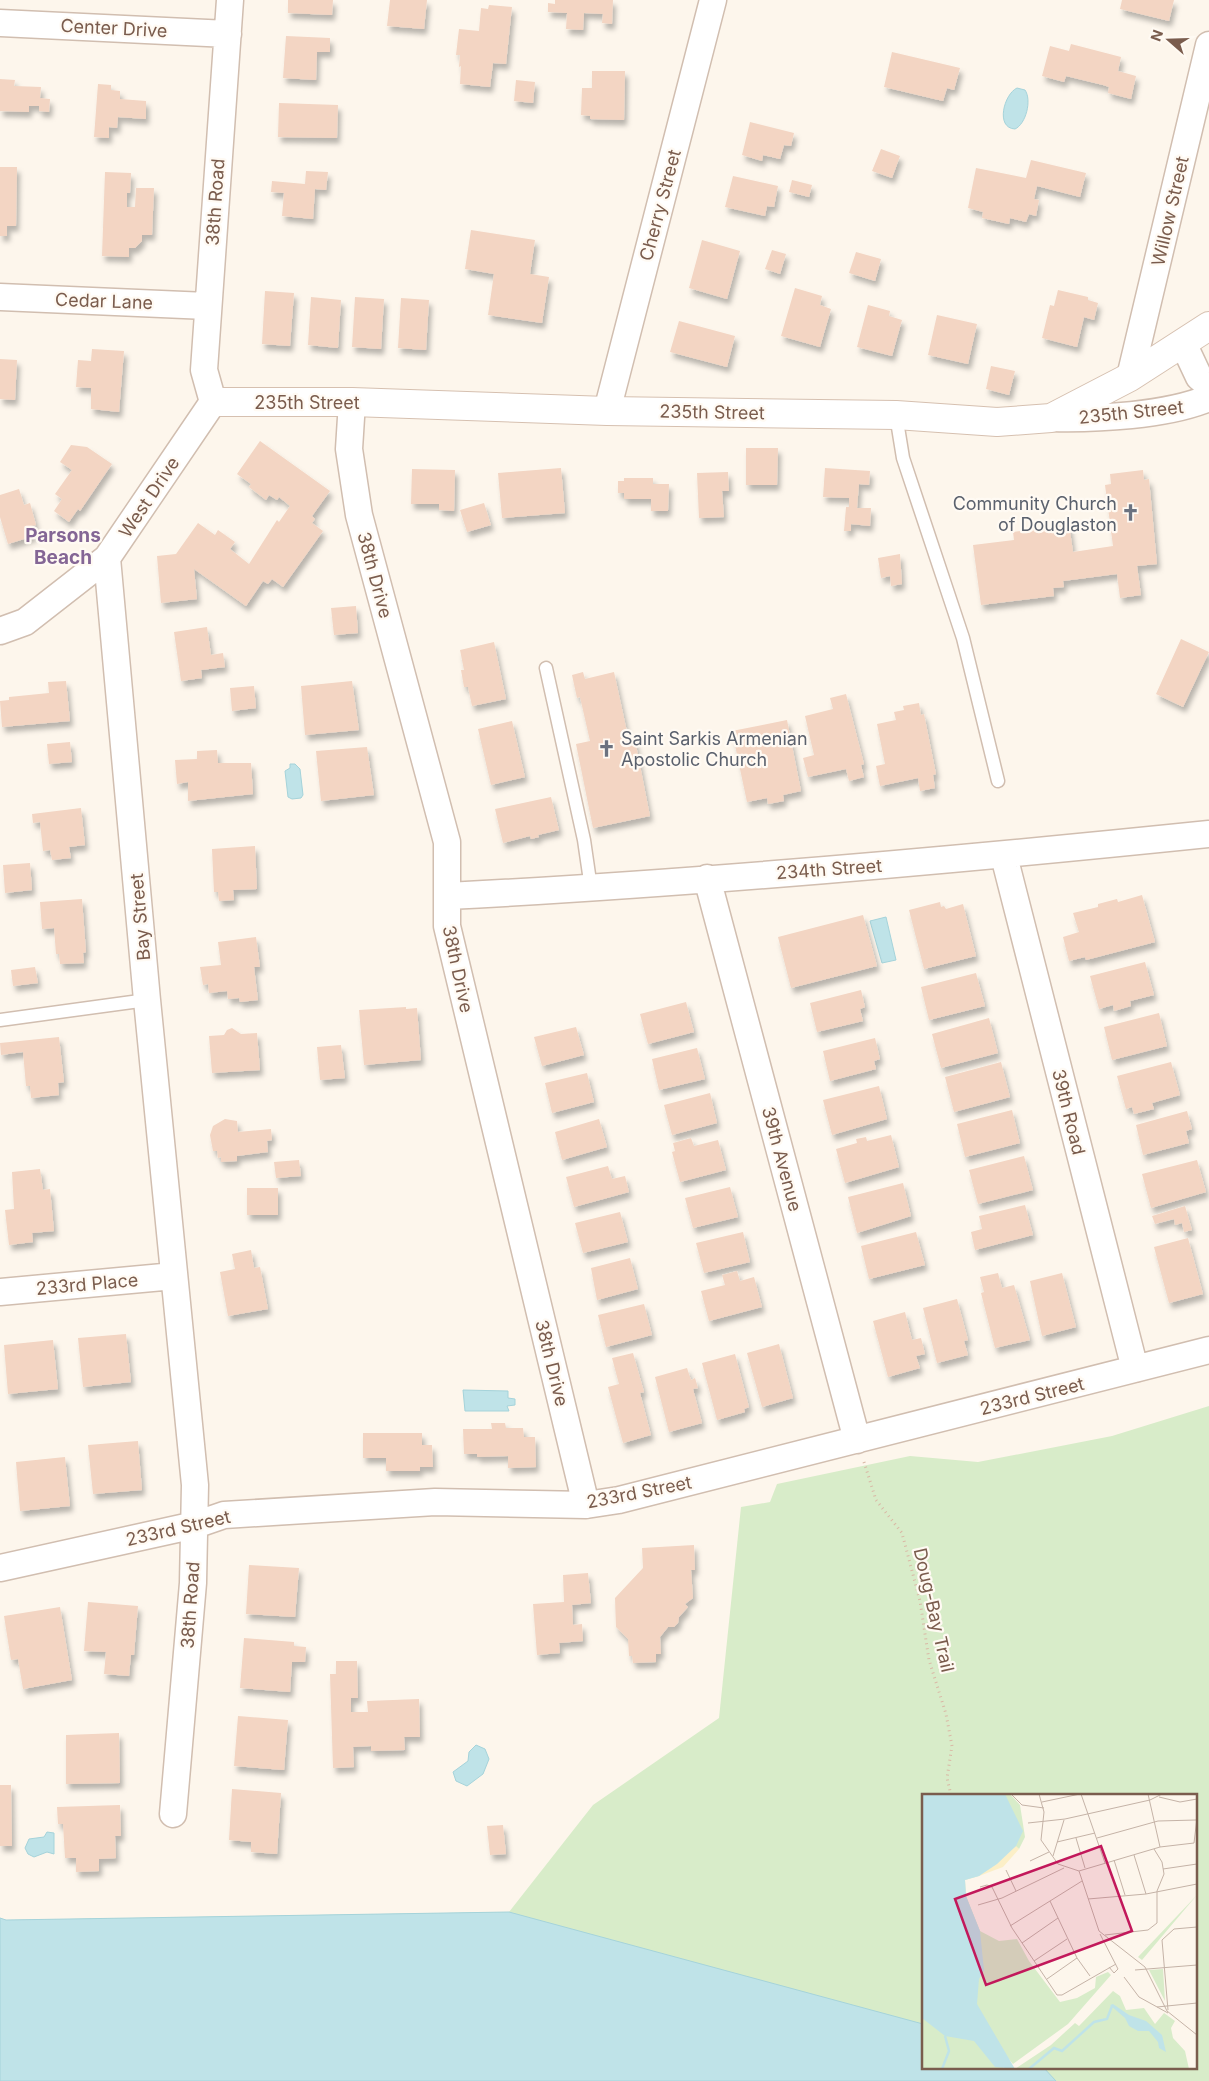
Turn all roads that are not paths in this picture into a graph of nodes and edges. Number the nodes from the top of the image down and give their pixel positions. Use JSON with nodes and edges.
{"nodes":[{"id":1,"x":230,"y":0,"type":"edge"},
{"id":2,"x":713,"y":0,"type":"edge"},
{"id":3,"x":0,"y":23,"type":"edge"},
{"id":4,"x":228,"y":34,"type":"junction"},
{"id":5,"x":1209,"y":45,"type":"edge"},
{"id":6,"x":0,"y":297,"type":"edge"},
{"id":7,"x":207,"y":306,"type":"junction"},
{"id":8,"x":1209,"y":326,"type":"edge"},
{"id":9,"x":1183,"y":343,"type":"junction"},
{"id":10,"x":1130,"y":377,"type":"junction"},
{"id":11,"x":1209,"y":385,"type":"edge"},
{"id":12,"x":1209,"y":398,"type":"edge"},
{"id":13,"x":213,"y":402,"type":"junction"},
{"id":14,"x":352,"y":402,"type":"junction"},
{"id":15,"x":607,"y":411,"type":"junction"},
{"id":16,"x":896,"y":415,"type":"junction"},
{"id":17,"x":1051,"y":418,"type":"junction"},
{"id":18,"x":108,"y":558,"type":"junction"},
{"id":19,"x":0,"y":631,"type":"edge"},
{"id":20,"x":546,"y":668,"type":"dead end"},
{"id":21,"x":998,"y":781,"type":"dead end"},
{"id":22,"x":1209,"y":834,"type":"edge"},
{"id":23,"x":1004,"y":856,"type":"junction"},
{"id":24,"x":708,"y":878,"type":"junction"},
{"id":25,"x":591,"y":888,"type":"junction"},
{"id":26,"x":448,"y":896,"type":"junction"},
{"id":27,"x":147,"y":1000,"type":"junction"},
{"id":28,"x":0,"y":1020,"type":"edge"},
{"id":29,"x":174,"y":1276,"type":"junction"},
{"id":30,"x":0,"y":1292,"type":"edge"},
{"id":31,"x":1209,"y":1350,"type":"edge"},
{"id":32,"x":1134,"y":1369,"type":"junction"},
{"id":33,"x":857,"y":1440,"type":"junction"},
{"id":34,"x":586,"y":1504,"type":"junction"},
{"id":35,"x":195,"y":1525,"type":"junction"},
{"id":36,"x":0,"y":1568,"type":"edge"},
{"id":37,"x":173,"y":1814,"type":"dead end"}],
"edges":[{"from":1,"to":4,"type":"street","name":"38th Road"},
{"from":2,"to":15,"type":"street","name":"Cherry Street"},
{"from":3,"to":4,"type":"street","name":"Center Drive"},
{"from":4,"to":7,"type":"street","name":"38th Road"},
{"from":5,"to":10,"type":"street","name":"Willow Street"},
{"from":6,"to":7,"type":"street","name":"Cedar Lane"},
{"from":7,"to":13,"type":"street","name":"38th Road"},
{"from":8,"to":9,"type":"main road"},
{"from":9,"to":10,"type":"main road"},
{"from":9,"to":11,"type":"street"},
{"from":10,"to":17,"type":"main road"},
{"from":12,"to":17,"type":"street","name":"235th Street"},
{"from":13,"to":14,"type":"main road","name":"235th Street"},
{"from":13,"to":18,"type":"street","name":"West Drive"},
{"from":14,"to":15,"type":"main road","name":"235th Street"},
{"from":14,"to":26,"type":"street","name":"38th Drive"},
{"from":15,"to":16,"type":"main road","name":"235th Street"},
{"from":16,"to":17,"type":"main road","name":"235th Street"},
{"from":16,"to":21,"type":"lane"},
{"from":18,"to":19,"type":"street","name":"West Drive"},
{"from":18,"to":27,"type":"street","name":"Bay Street"},
{"from":20,"to":25,"type":"lane"},
{"from":22,"to":23,"type":"street","name":"234th Street"},
{"from":23,"to":24,"type":"street","name":"234th Street"},
{"from":23,"to":32,"type":"street","name":"39th Road"},
{"from":24,"to":25,"type":"street","name":"234th Street"},
{"from":24,"to":33,"type":"street","name":"39th Avenue"},
{"from":25,"to":26,"type":"street","name":"234th Street"},
{"from":26,"to":34,"type":"street","name":"38th Drive"},
{"from":27,"to":28,"type":"lane"},
{"from":27,"to":29,"type":"street","name":"Bay Street"},
{"from":29,"to":30,"type":"street","name":"233rd Place"},
{"from":29,"to":35,"type":"street","name":"38th Road"},
{"from":31,"to":32,"type":"street","name":"233rd Street"},
{"from":32,"to":33,"type":"street","name":"233rd Street"},
{"from":33,"to":34,"type":"street","name":"233rd Street"},
{"from":34,"to":35,"type":"street","name":"233rd Street"},
{"from":35,"to":36,"type":"street","name":"233rd Street"},
{"from":35,"to":37,"type":"street","name":"38th Road"}]}
